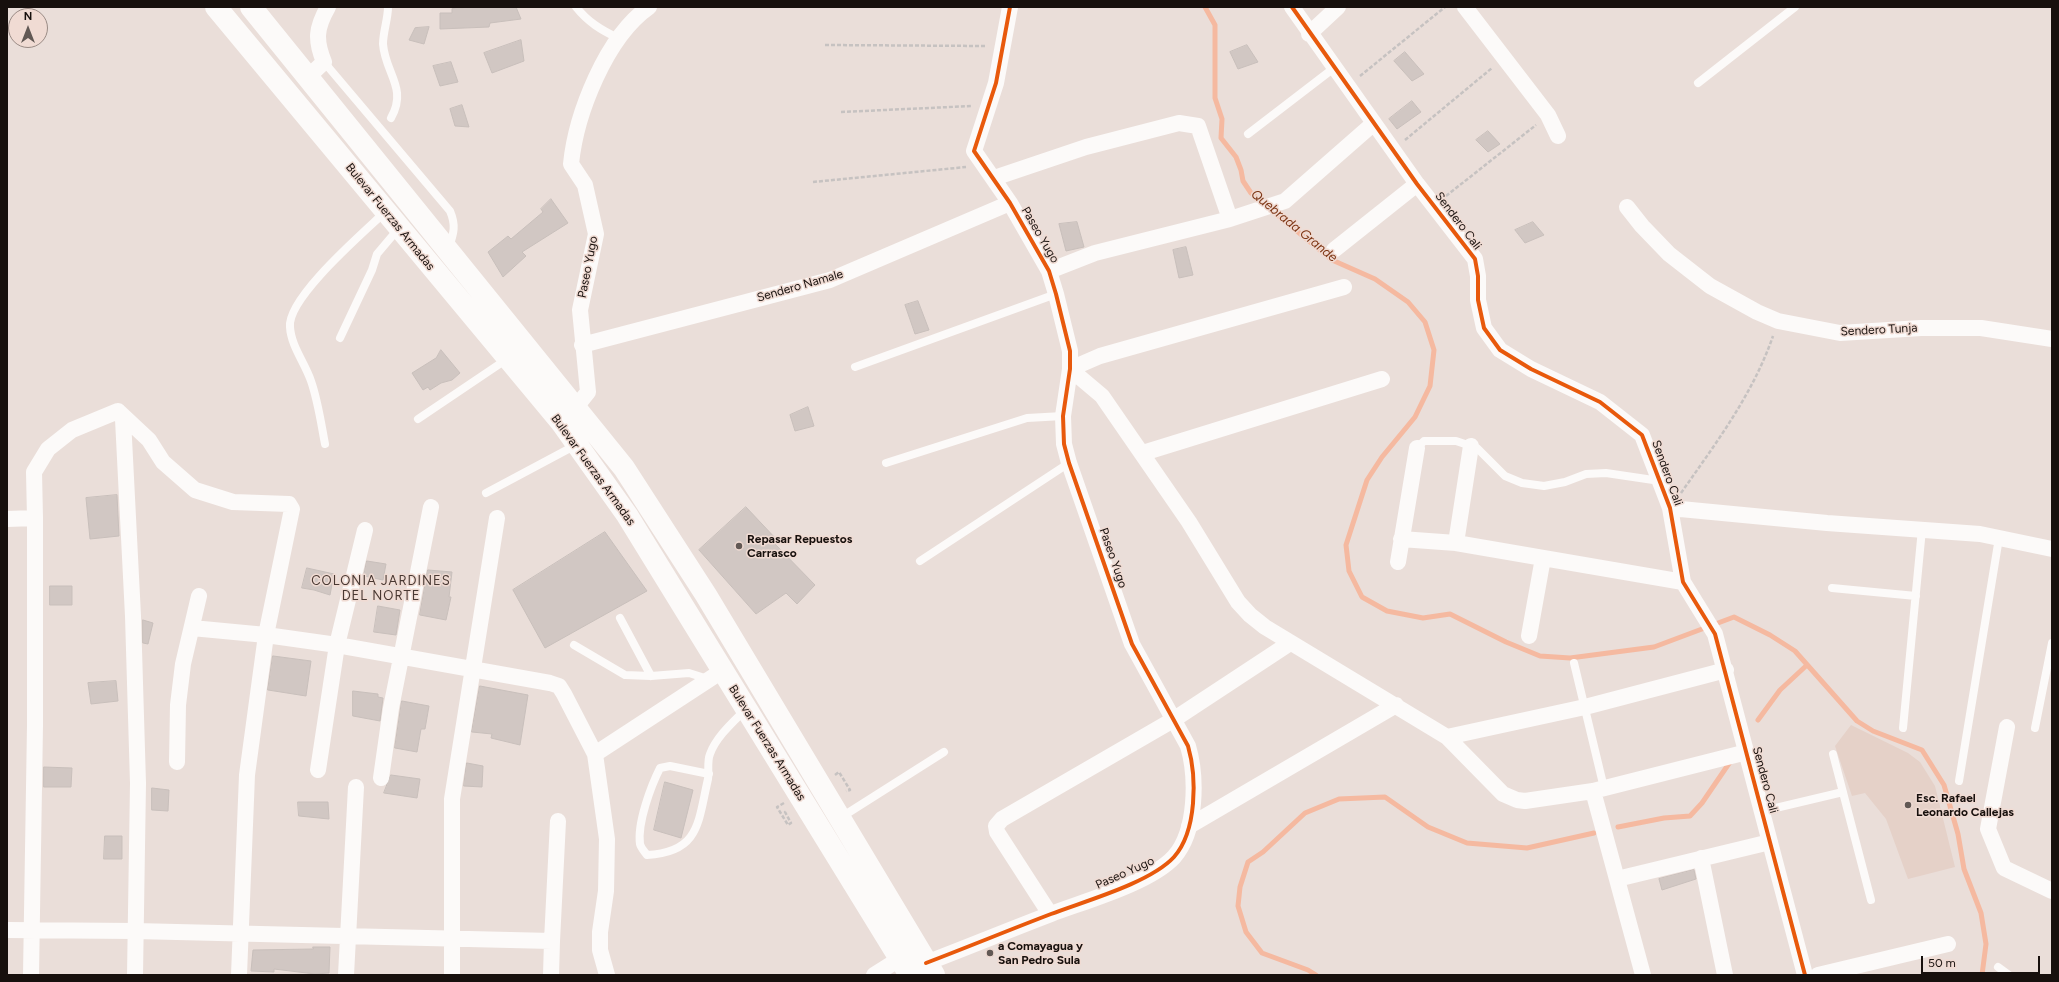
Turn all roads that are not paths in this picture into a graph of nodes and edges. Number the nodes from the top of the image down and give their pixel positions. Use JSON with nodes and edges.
{"nodes":[{"id":1,"x":216,"y":7,"type":"edge"},
{"id":2,"x":251,"y":7,"type":"edge"},
{"id":3,"x":328,"y":7,"type":"edge"},
{"id":4,"x":388,"y":7,"type":"edge"},
{"id":5,"x":576,"y":7,"type":"edge"},
{"id":6,"x":649,"y":7,"type":"edge"},
{"id":7,"x":1010,"y":7,"type":"edge"},
{"id":8,"x":1292,"y":7,"type":"edge"},
{"id":9,"x":1338,"y":7,"type":"edge"},
{"id":10,"x":1465,"y":7,"type":"edge"},
{"id":11,"x":1795,"y":7,"type":"edge"},
{"id":12,"x":1309,"y":34,"type":"junction"},
{"id":13,"x":618,"y":38,"type":"junction"},
{"id":14,"x":324,"y":62,"type":"junction"},
{"id":15,"x":1334,"y":68,"type":"junction"},
{"id":16,"x":308,"y":78,"type":"junction"},
{"id":17,"x":1698,"y":83,"type":"dead end"},
{"id":18,"x":391,"y":118,"type":"dead end"},
{"id":19,"x":1374,"y":123,"type":"junction"},
{"id":20,"x":1248,"y":134,"type":"dead end"},
{"id":21,"x":1558,"y":136,"type":"dead end"},
{"id":22,"x":989,"y":172,"type":"junction"},
{"id":23,"x":1417,"y":184,"type":"junction"},
{"id":24,"x":1010,"y":203,"type":"junction"},
{"id":25,"x":1627,"y":207,"type":"dead end"},
{"id":26,"x":1230,"y":219,"type":"junction"},
{"id":27,"x":392,"y":220,"type":"junction"},
{"id":28,"x":448,"y":250,"type":"junction"},
{"id":29,"x":1334,"y":250,"type":"dead end"},
{"id":30,"x":1049,"y":272,"type":"junction"},
{"id":31,"x":1344,"y":287,"type":"dead end"},
{"id":32,"x":1056,"y":294,"type":"junction"},
{"id":33,"x":340,"y":338,"type":"dead end"},
{"id":34,"x":2052,"y":339,"type":"edge"},
{"id":35,"x":582,"y":345,"type":"junction"},
{"id":36,"x":507,"y":359,"type":"junction"},
{"id":37,"x":855,"y":367,"type":"dead end"},
{"id":38,"x":1070,"y":369,"type":"junction"},
{"id":39,"x":1382,"y":379,"type":"dead end"},
{"id":40,"x":576,"y":407,"type":"junction"},
{"id":41,"x":118,"y":411,"type":"junction"},
{"id":42,"x":1063,"y":416,"type":"junction"},
{"id":43,"x":418,"y":419,"type":"dead end"},
{"id":44,"x":325,"y":444,"type":"dead end"},
{"id":45,"x":576,"y":444,"type":"junction"},
{"id":46,"x":1471,"y":446,"type":"junction"},
{"id":47,"x":1417,"y":448,"type":"joint"},
{"id":48,"x":1143,"y":453,"type":"junction"},
{"id":49,"x":886,"y":463,"type":"dead end"},
{"id":50,"x":1069,"y":463,"type":"junction"},
{"id":51,"x":1660,"y":481,"type":"junction"},
{"id":52,"x":486,"y":493,"type":"dead end"},
{"id":53,"x":431,"y":507,"type":"dead end"},
{"id":54,"x":1670,"y":508,"type":"junction"},
{"id":55,"x":35,"y":518,"type":"junction"},
{"id":56,"x":497,"y":518,"type":"dead end"},
{"id":57,"x":7,"y":519,"type":"edge"},
{"id":58,"x":1922,"y":529,"type":"junction"},
{"id":59,"x":365,"y":530,"type":"dead end"},
{"id":60,"x":1999,"y":538,"type":"junction"},
{"id":61,"x":1401,"y":539,"type":"junction"},
{"id":62,"x":1456,"y":543,"type":"junction"},
{"id":63,"x":2052,"y":548,"type":"edge"},
{"id":64,"x":1543,"y":558,"type":"junction"},
{"id":65,"x":920,"y":561,"type":"dead end"},
{"id":66,"x":1398,"y":562,"type":"dead end"},
{"id":67,"x":1683,"y":582,"type":"junction"},
{"id":68,"x":1832,"y":588,"type":"dead end"},
{"id":69,"x":199,"y":596,"type":"dead end"},
{"id":70,"x":1916,"y":596,"type":"junction"},
{"id":71,"x":620,"y":618,"type":"dead end"},
{"id":72,"x":192,"y":628,"type":"junction"},
{"id":73,"x":266,"y":635,"type":"junction"},
{"id":74,"x":1529,"y":636,"type":"dead end"},
{"id":75,"x":1290,"y":643,"type":"junction"},
{"id":76,"x":2052,"y":643,"type":"edge"},
{"id":77,"x":337,"y":645,"type":"junction"},
{"id":78,"x":574,"y":645,"type":"dead end"},
{"id":79,"x":401,"y":656,"type":"junction"},
{"id":80,"x":1574,"y":663,"type":"dead end"},
{"id":81,"x":472,"y":669,"type":"junction"},
{"id":82,"x":1726,"y":670,"type":"junction"},
{"id":83,"x":716,"y":675,"type":"junction"},
{"id":84,"x":651,"y":676,"type":"junction"},
{"id":85,"x":1396,"y":705,"type":"junction"},
{"id":86,"x":1584,"y":707,"type":"junction"},
{"id":87,"x":746,"y":710,"type":"junction"},
{"id":88,"x":1173,"y":720,"type":"junction"},
{"id":89,"x":2008,"y":727,"type":"dead end"},
{"id":90,"x":1903,"y":728,"type":"dead end"},
{"id":91,"x":2035,"y":728,"type":"dead end"},
{"id":92,"x":1448,"y":737,"type":"junction"},
{"id":93,"x":944,"y":752,"type":"dead end"},
{"id":94,"x":1747,"y":752,"type":"junction"},
{"id":95,"x":595,"y":754,"type":"junction"},
{"id":96,"x":1833,"y":754,"type":"dead end"},
{"id":97,"x":177,"y":762,"type":"dead end"},
{"id":98,"x":318,"y":770,"type":"dead end"},
{"id":99,"x":709,"y":774,"type":"junction"},
{"id":100,"x":380,"y":778,"type":"dead end"},
{"id":101,"x":1959,"y":781,"type":"dead end"},
{"id":102,"x":356,"y":787,"type":"dead end"},
{"id":103,"x":1598,"y":790,"type":"junction"},
{"id":104,"x":1843,"y":792,"type":"junction"},
{"id":105,"x":1763,"y":811,"type":"junction"},
{"id":106,"x":840,"y":818,"type":"junction"},
{"id":107,"x":558,"y":821,"type":"dead end"},
{"id":108,"x":1189,"y":826,"type":"junction"},
{"id":109,"x":1770,"y":842,"type":"junction"},
{"id":110,"x":1702,"y":858,"type":"junction"},
{"id":111,"x":1618,"y":879,"type":"junction"},
{"id":112,"x":2052,"y":891,"type":"edge"},
{"id":113,"x":1871,"y":900,"type":"dead end"},
{"id":114,"x":1050,"y":914,"type":"junction"},
{"id":115,"x":7,"y":930,"type":"edge"},
{"id":116,"x":32,"y":930,"type":"junction"},
{"id":117,"x":135,"y":931,"type":"junction"},
{"id":118,"x":240,"y":934,"type":"junction"},
{"id":119,"x":348,"y":936,"type":"junction"},
{"id":120,"x":452,"y":939,"type":"junction"},
{"id":121,"x":552,"y":941,"type":"junction"},
{"id":122,"x":1948,"y":944,"type":"dead end"},
{"id":123,"x":1998,"y":967,"type":"dead end"},
{"id":124,"x":918,"y":968,"type":"edge"},
{"id":125,"x":31,"y":975,"type":"edge"},
{"id":126,"x":134,"y":975,"type":"edge"},
{"id":127,"x":239,"y":975,"type":"edge"},
{"id":128,"x":346,"y":975,"type":"edge"},
{"id":129,"x":452,"y":975,"type":"edge"},
{"id":130,"x":551,"y":975,"type":"edge"},
{"id":131,"x":607,"y":975,"type":"edge"},
{"id":132,"x":874,"y":975,"type":"edge"},
{"id":133,"x":1644,"y":975,"type":"edge"},
{"id":134,"x":1725,"y":975,"type":"edge"},
{"id":135,"x":1805,"y":975,"type":"edge"},
{"id":136,"x":1818,"y":975,"type":"edge"},
{"id":137,"x":2009,"y":975,"type":"edge"}],
"edges":[{"from":1,"to":27,"type":"highway","name":"Bulevar Fuerzas Armadas"},
{"from":2,"to":16,"type":"highway","name":"Bulevar Fuerzas Armadas"},
{"from":3,"to":14,"type":"street"},
{"from":4,"to":18,"type":"lane"},
{"from":5,"to":13,"type":"lane"},
{"from":6,"to":13,"type":"street","name":"Paseo Yugo"},
{"from":7,"to":22,"type":"street","name":"Paseo Yugo"},
{"from":8,"to":12,"type":"street","name":"Sendero Cali"},
{"from":9,"to":12,"type":"street"},
{"from":10,"to":21,"type":"street"},
{"from":11,"to":17,"type":"lane"},
{"from":12,"to":15,"type":"street","name":"Sendero Cali"},
{"from":13,"to":35,"type":"street","name":"Paseo Yugo"},
{"from":14,"to":16,"type":"street"},
{"from":14,"to":28,"type":"lane"},
{"from":15,"to":19,"type":"street","name":"Sendero Cali"},
{"from":15,"to":20,"type":"lane"},
{"from":16,"to":28,"type":"highway","name":"Bulevar Fuerzas Armadas"},
{"from":19,"to":23,"type":"street","name":"Sendero Cali"},
{"from":19,"to":26,"type":"street"},
{"from":22,"to":24,"type":"street","name":"Paseo Yugo"},
{"from":22,"to":26,"type":"street"},
{"from":23,"to":29,"type":"street"},
{"from":23,"to":51,"type":"street","name":"Sendero Cali"},
{"from":24,"to":30,"type":"street","name":"Paseo Yugo"},
{"from":24,"to":35,"type":"street","name":"Sendero Namale"},
{"from":25,"to":34,"type":"street","name":"Sendero Tunja"},
{"from":26,"to":30,"type":"street"},
{"from":27,"to":33,"type":"lane"},
{"from":27,"to":36,"type":"highway","name":"Bulevar Fuerzas Armadas"},
{"from":27,"to":44,"type":"lane"},
{"from":28,"to":40,"type":"highway","name":"Bulevar Fuerzas Armadas"},
{"from":30,"to":32,"type":"street","name":"Paseo Yugo"},
{"from":31,"to":38,"type":"street"},
{"from":32,"to":37,"type":"lane"},
{"from":32,"to":38,"type":"street","name":"Paseo Yugo"},
{"from":35,"to":40,"type":"street","name":"Paseo Yugo"},
{"from":36,"to":43,"type":"lane"},
{"from":36,"to":45,"type":"highway","name":"Bulevar Fuerzas Armadas"},
{"from":38,"to":42,"type":"street","name":"Paseo Yugo"},
{"from":38,"to":48,"type":"street"},
{"from":39,"to":48,"type":"street"},
{"from":40,"to":106,"type":"highway","name":"Bulevar Fuerzas Armadas"},
{"from":41,"to":55,"type":"street"},
{"from":41,"to":73,"type":"street"},
{"from":41,"to":117,"type":"street"},
{"from":42,"to":49,"type":"lane"},
{"from":42,"to":50,"type":"street","name":"Paseo Yugo"},
{"from":45,"to":52,"type":"lane"},
{"from":45,"to":83,"type":"highway","name":"Bulevar Fuerzas Armadas"},
{"from":46,"to":47,"type":"lane"},
{"from":46,"to":51,"type":"lane"},
{"from":46,"to":62,"type":"street"},
{"from":47,"to":61,"type":"street"},
{"from":48,"to":75,"type":"street"},
{"from":50,"to":65,"type":"lane"},
{"from":50,"to":88,"type":"street","name":"Paseo Yugo"},
{"from":51,"to":54,"type":"street","name":"Sendero Cali"},
{"from":53,"to":79,"type":"street"},
{"from":54,"to":58,"type":"street"},
{"from":54,"to":67,"type":"street","name":"Sendero Cali"},
{"from":55,"to":57,"type":"street"},
{"from":55,"to":116,"type":"street"},
{"from":56,"to":81,"type":"street"},
{"from":58,"to":60,"type":"street"},
{"from":58,"to":70,"type":"lane"},
{"from":59,"to":77,"type":"street"},
{"from":60,"to":63,"type":"street"},
{"from":60,"to":101,"type":"lane"},
{"from":61,"to":62,"type":"street"},
{"from":61,"to":66,"type":"street"},
{"from":62,"to":64,"type":"street"},
{"from":64,"to":67,"type":"street"},
{"from":64,"to":74,"type":"street"},
{"from":67,"to":82,"type":"street","name":"Sendero Cali"},
{"from":68,"to":70,"type":"lane"},
{"from":69,"to":72,"type":"street"},
{"from":70,"to":90,"type":"lane"},
{"from":71,"to":84,"type":"lane"},
{"from":72,"to":73,"type":"street"},
{"from":72,"to":97,"type":"street"},
{"from":73,"to":77,"type":"street"},
{"from":73,"to":118,"type":"street"},
{"from":75,"to":85,"type":"street"},
{"from":75,"to":88,"type":"street"},
{"from":76,"to":91,"type":"lane"},
{"from":77,"to":79,"type":"street"},
{"from":77,"to":98,"type":"street"},
{"from":78,"to":84,"type":"lane"},
{"from":79,"to":81,"type":"street"},
{"from":79,"to":100,"type":"street"},
{"from":80,"to":86,"type":"lane"},
{"from":81,"to":95,"type":"street"},
{"from":81,"to":120,"type":"street"},
{"from":82,"to":86,"type":"street"},
{"from":82,"to":94,"type":"street","name":"Sendero Cali"},
{"from":83,"to":84,"type":"lane"},
{"from":83,"to":87,"type":"highway","name":"Bulevar Fuerzas Armadas"},
{"from":83,"to":95,"type":"street"},
{"from":85,"to":92,"type":"street"},
{"from":85,"to":108,"type":"street"},
{"from":86,"to":92,"type":"street"},
{"from":86,"to":103,"type":"lane"},
{"from":87,"to":99,"type":"lane"},
{"from":87,"to":124,"type":"highway","name":"Bulevar Fuerzas Armadas"},
{"from":88,"to":108,"type":"street","name":"Paseo Yugo"},
{"from":88,"to":114,"type":"street"},
{"from":89,"to":112,"type":"street"},
{"from":92,"to":103,"type":"street"},
{"from":93,"to":106,"type":"lane"},
{"from":94,"to":103,"type":"street"},
{"from":94,"to":105,"type":"street","name":"Sendero Cali"},
{"from":95,"to":131,"type":"street"},
{"from":96,"to":104,"type":"lane"},
{"from":99,"to":99,"type":"lane"},
{"from":102,"to":119,"type":"street"},
{"from":103,"to":111,"type":"street"},
{"from":104,"to":105,"type":"lane"},
{"from":104,"to":113,"type":"lane"},
{"from":105,"to":109,"type":"street","name":"Sendero Cali"},
{"from":106,"to":124,"type":"highway","name":"Bulevar Fuerzas Armadas"},
{"from":107,"to":121,"type":"street"},
{"from":108,"to":114,"type":"street","name":"Paseo Yugo"},
{"from":109,"to":110,"type":"street"},
{"from":109,"to":135,"type":"street","name":"Sendero Cali"},
{"from":110,"to":111,"type":"street"},
{"from":110,"to":134,"type":"street"},
{"from":111,"to":133,"type":"street"},
{"from":114,"to":124,"type":"street","name":"Paseo Yugo"},
{"from":115,"to":116,"type":"street"},
{"from":116,"to":117,"type":"street"},
{"from":116,"to":125,"type":"street"},
{"from":117,"to":118,"type":"street"},
{"from":117,"to":126,"type":"street"},
{"from":118,"to":119,"type":"street"},
{"from":118,"to":127,"type":"street"},
{"from":119,"to":120,"type":"street"},
{"from":119,"to":128,"type":"street"},
{"from":120,"to":121,"type":"street"},
{"from":120,"to":129,"type":"street"},
{"from":121,"to":130,"type":"street"},
{"from":122,"to":136,"type":"street"},
{"from":123,"to":137,"type":"lane"},
{"from":124,"to":132,"type":"street","name":"Paseo Yugo"}]}
